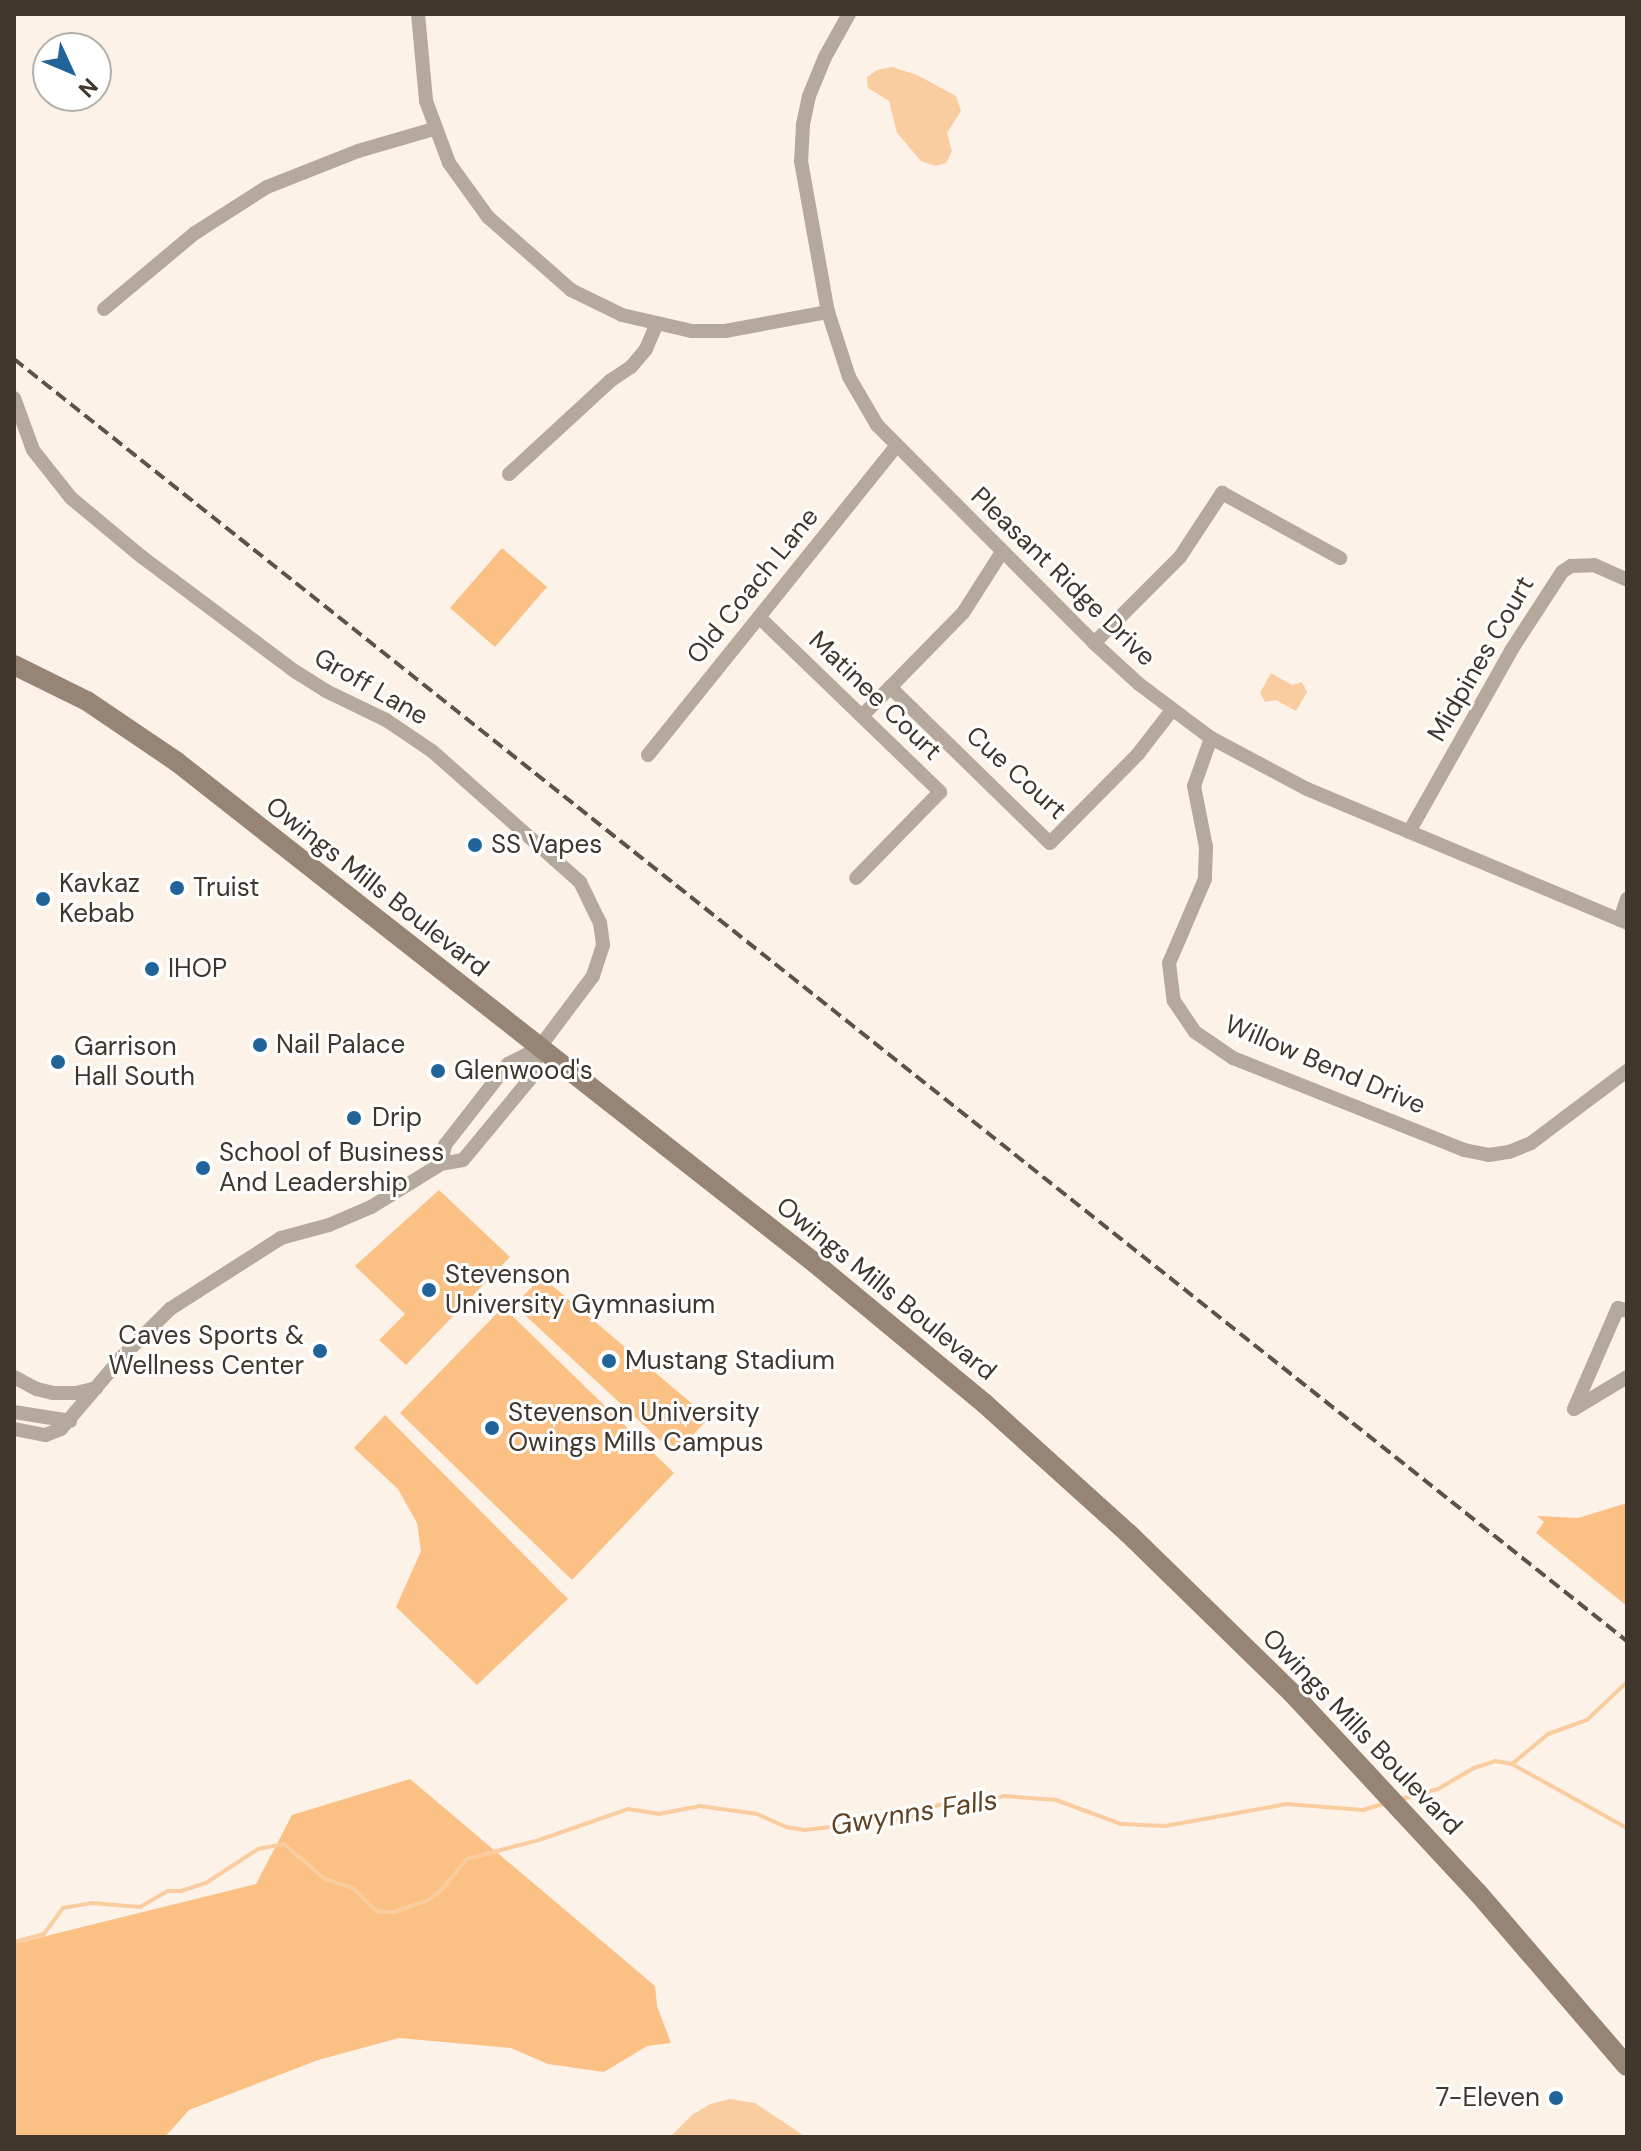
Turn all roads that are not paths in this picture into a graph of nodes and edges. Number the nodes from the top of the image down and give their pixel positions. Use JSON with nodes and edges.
{"nodes":[{"id":1,"x":418,"y":14,"type":"edge"},
{"id":2,"x":849,"y":14,"type":"edge"},
{"id":3,"x":434,"y":129,"type":"junction"},
{"id":4,"x":104,"y":309,"type":"dead end"},
{"id":5,"x":828,"y":312,"type":"junction"},
{"id":6,"x":656,"y":326,"type":"junction"},
{"id":7,"x":14,"y":398,"type":"edge"},
{"id":8,"x":896,"y":447,"type":"junction"},
{"id":9,"x":509,"y":474,"type":"dead end"},
{"id":10,"x":1002,"y":552,"type":"junction"},
{"id":11,"x":1340,"y":558,"type":"dead end"},
{"id":12,"x":1627,"y":580,"type":"edge"},
{"id":13,"x":759,"y":617,"type":"junction"},
{"id":14,"x":1094,"y":643,"type":"junction"},
{"id":15,"x":14,"y":665,"type":"edge"},
{"id":16,"x":890,"y":687,"type":"junction"},
{"id":17,"x":1172,"y":710,"type":"junction"},
{"id":18,"x":862,"y":716,"type":"junction"},
{"id":19,"x":1211,"y":738,"type":"junction"},
{"id":20,"x":648,"y":755,"type":"dead end"},
{"id":21,"x":1409,"y":832,"type":"junction"},
{"id":22,"x":856,"y":878,"type":"dead end"},
{"id":23,"x":1627,"y":899,"type":"edge"},
{"id":24,"x":1623,"y":921,"type":"edge"},
{"id":25,"x":539,"y":1048,"type":"junction"},
{"id":26,"x":1627,"y":1071,"type":"edge"},
{"id":27,"x":467,"y":1117,"type":"junction"},
{"id":28,"x":486,"y":1134,"type":"junction"},
{"id":29,"x":441,"y":1164,"type":"junction"},
{"id":30,"x":1627,"y":1311,"type":"edge"},
{"id":31,"x":14,"y":1377,"type":"edge"},
{"id":32,"x":1627,"y":1377,"type":"edge"},
{"id":33,"x":96,"y":1388,"type":"junction"},
{"id":34,"x":14,"y":1412,"type":"edge"},
{"id":35,"x":70,"y":1421,"type":"junction"},
{"id":36,"x":14,"y":1429,"type":"edge"},
{"id":37,"x":1627,"y":2066,"type":"edge"}],
"edges":[{"from":1,"to":3,"type":"street"},
{"from":2,"to":5,"type":"street","name":"Pleasant Ridge Drive"},
{"from":3,"to":4,"type":"street"},
{"from":3,"to":6,"type":"street"},
{"from":5,"to":6,"type":"street"},
{"from":5,"to":8,"type":"street","name":"Pleasant Ridge Drive"},
{"from":6,"to":9,"type":"street"},
{"from":7,"to":25,"type":"street","name":"Groff Lane"},
{"from":8,"to":10,"type":"street","name":"Pleasant Ridge Drive"},
{"from":8,"to":13,"type":"street","name":"Old Coach Lane"},
{"from":10,"to":14,"type":"street","name":"Pleasant Ridge Drive"},
{"from":10,"to":16,"type":"street"},
{"from":11,"to":14,"type":"street"},
{"from":12,"to":21,"type":"street","name":"Midpines Court"},
{"from":13,"to":18,"type":"street","name":"Matinee Court"},
{"from":13,"to":20,"type":"street","name":"Old Coach Lane"},
{"from":14,"to":17,"type":"street","name":"Pleasant Ridge Drive"},
{"from":15,"to":25,"type":"main road","name":"Owings Mills Boulevard"},
{"from":16,"to":17,"type":"street","name":"Cue Court"},
{"from":16,"to":18,"type":"street"},
{"from":17,"to":19,"type":"street","name":"Pleasant Ridge Drive"},
{"from":18,"to":22,"type":"street","name":"Matinee Court"},
{"from":19,"to":21,"type":"street","name":"Pleasant Ridge Drive"},
{"from":19,"to":26,"type":"street","name":"Willow Bend Drive"},
{"from":21,"to":24,"type":"street","name":"Pleasant Ridge Drive"},
{"from":23,"to":24,"type":"street"},
{"from":25,"to":27,"type":"street"},
{"from":25,"to":28,"type":"street"},
{"from":25,"to":37,"type":"main road","name":"Owings Mills Boulevard"},
{"from":27,"to":28,"type":"street"},
{"from":27,"to":29,"type":"street"},
{"from":28,"to":29,"type":"street"},
{"from":29,"to":33,"type":"street"},
{"from":30,"to":32,"type":"street"},
{"from":31,"to":33,"type":"street"},
{"from":33,"to":35,"type":"street"},
{"from":34,"to":35,"type":"street"},
{"from":35,"to":36,"type":"street"}]}
